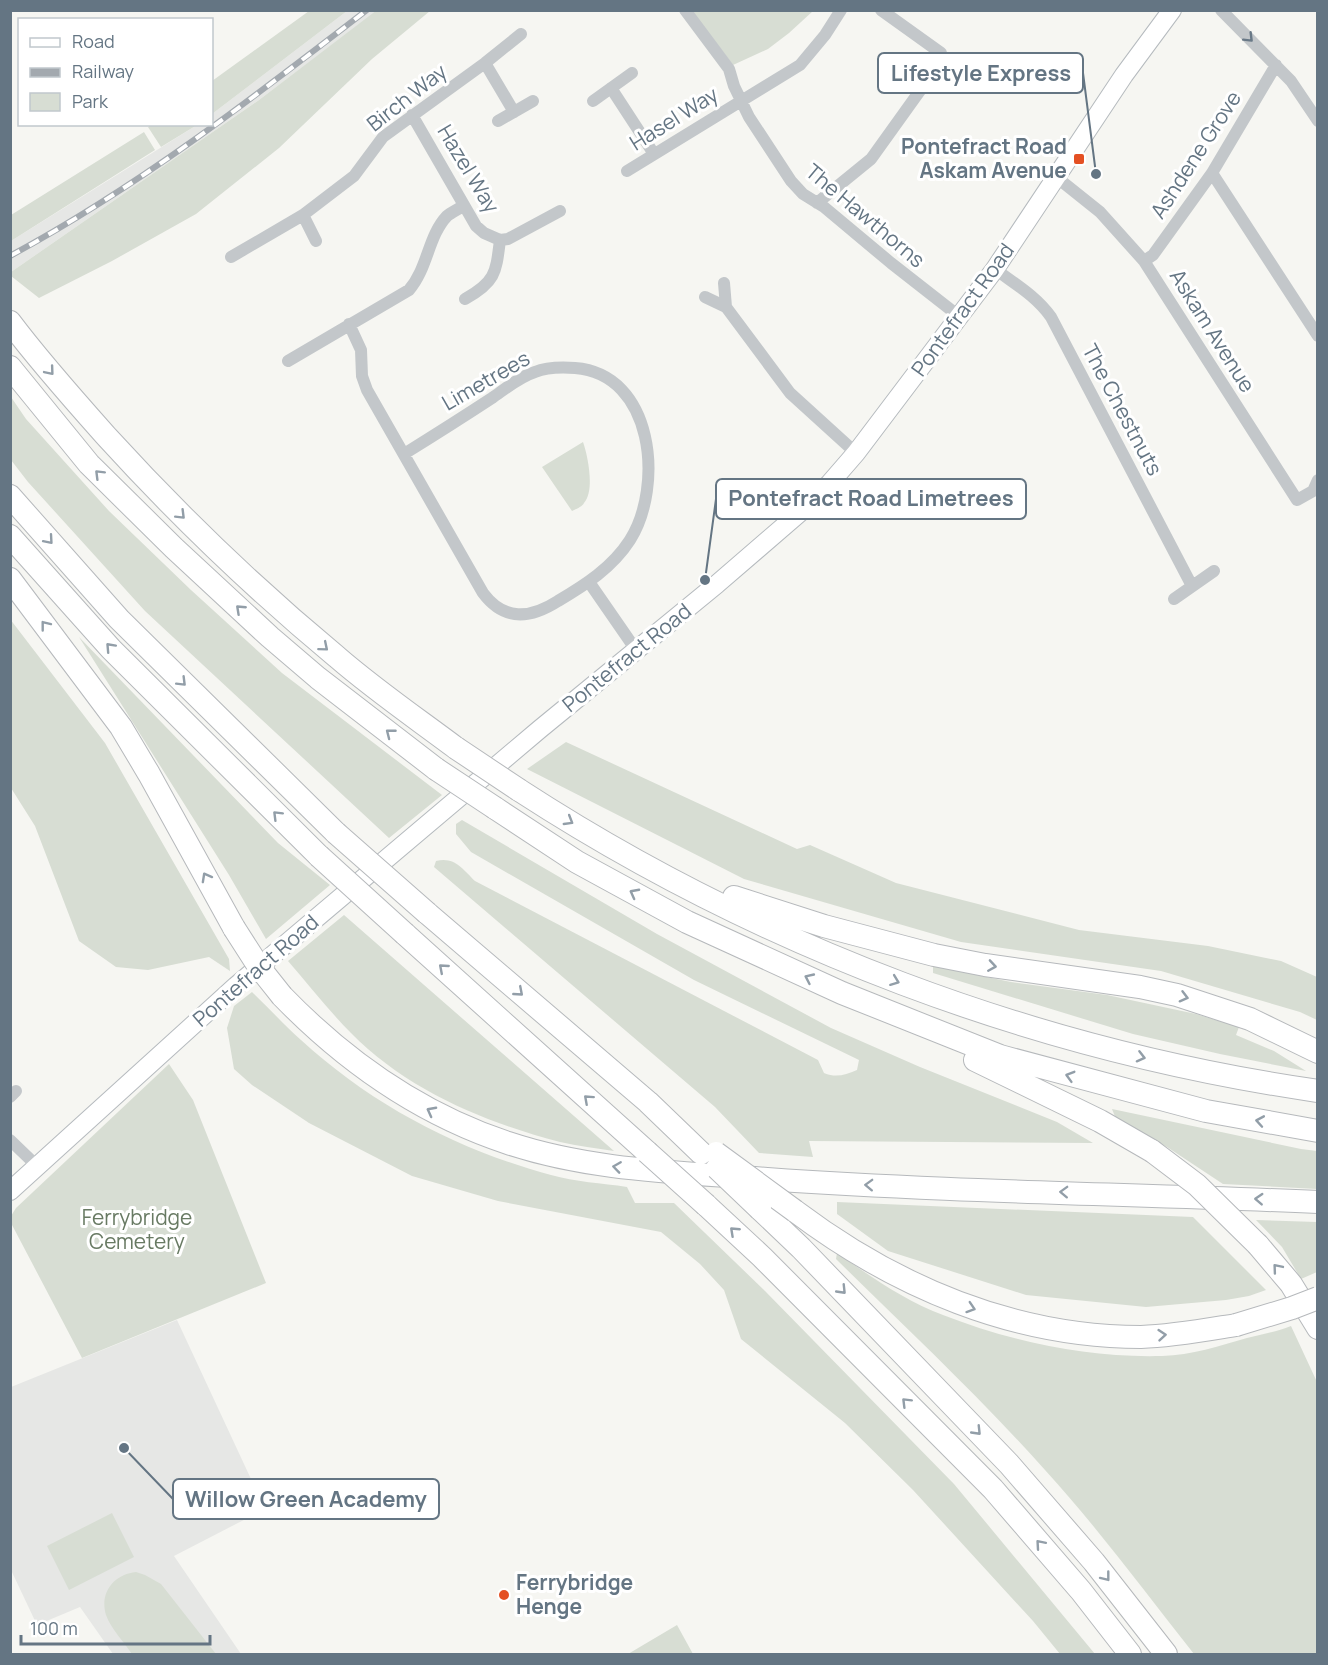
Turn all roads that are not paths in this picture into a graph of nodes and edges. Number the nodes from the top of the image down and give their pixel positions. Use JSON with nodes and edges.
{"nodes":[{"id":1,"x":685,"y":10,"type":"edge"},
{"id":2,"x":841,"y":10,"type":"edge"},
{"id":3,"x":881,"y":10,"type":"edge"},
{"id":4,"x":1172,"y":10,"type":"edge"},
{"id":5,"x":1221,"y":10,"type":"edge"},
{"id":6,"x":521,"y":34,"type":"dead end"},
{"id":7,"x":485,"y":63,"type":"junction"},
{"id":8,"x":1276,"y":65,"type":"junction"},
{"id":9,"x":632,"y":73,"type":"dead end"},
{"id":10,"x":611,"y":88,"type":"junction"},
{"id":11,"x":741,"y":100,"type":"junction"},
{"id":12,"x":533,"y":101,"type":"dead end"},
{"id":13,"x":593,"y":101,"type":"dead end"},
{"id":14,"x":514,"y":112,"type":"junction"},
{"id":15,"x":412,"y":115,"type":"junction"},
{"id":16,"x":498,"y":121,"type":"dead end"},
{"id":17,"x":1317,"y":121,"type":"edge"},
{"id":18,"x":654,"y":154,"type":"junction"},
{"id":19,"x":627,"y":171,"type":"dead end"},
{"id":20,"x":1212,"y":173,"type":"junction"},
{"id":21,"x":1055,"y":176,"type":"junction"},
{"id":22,"x":818,"y":203,"type":"junction"},
{"id":23,"x":464,"y":206,"type":"junction"},
{"id":24,"x":560,"y":211,"type":"dead end"},
{"id":25,"x":303,"y":215,"type":"junction"},
{"id":26,"x":500,"y":240,"type":"junction"},
{"id":27,"x":316,"y":241,"type":"dead end"},
{"id":28,"x":231,"y":257,"type":"dead end"},
{"id":29,"x":1144,"y":261,"type":"junction"},
{"id":30,"x":995,"y":269,"type":"junction"},
{"id":31,"x":724,"y":283,"type":"dead end"},
{"id":32,"x":705,"y":297,"type":"dead end"},
{"id":33,"x":465,"y":299,"type":"dead end"},
{"id":34,"x":726,"y":307,"type":"junction"},
{"id":35,"x":960,"y":317,"type":"junction"},
{"id":36,"x":12,"y":324,"type":"edge"},
{"id":37,"x":349,"y":324,"type":"junction"},
{"id":38,"x":1317,"y":336,"type":"edge"},
{"id":39,"x":288,"y":361,"type":"dead end"},
{"id":40,"x":10,"y":368,"type":"edge"},
{"id":41,"x":856,"y":453,"type":"junction"},
{"id":42,"x":404,"y":454,"type":"junction"},
{"id":43,"x":1317,"y":480,"type":"edge"},
{"id":44,"x":10,"y":496,"type":"edge"},
{"id":45,"x":10,"y":536,"type":"edge"},
{"id":46,"x":1214,"y":571,"type":"dead end"},
{"id":47,"x":10,"y":579,"type":"edge"},
{"id":48,"x":589,"y":582,"type":"junction"},
{"id":49,"x":1192,"y":586,"type":"junction"},
{"id":50,"x":1174,"y":599,"type":"dead end"},
{"id":51,"x":636,"y":651,"type":"junction"},
{"id":52,"x":637,"y":861,"type":"junction"},
{"id":53,"x":842,"y":993,"type":"junction"},
{"id":54,"x":1317,"y":1052,"type":"edge"},
{"id":55,"x":1317,"y":1091,"type":"edge"},
{"id":56,"x":1317,"y":1131,"type":"edge"},
{"id":57,"x":10,"y":1140,"type":"edge"},
{"id":58,"x":708,"y":1153,"type":"junction"},
{"id":59,"x":37,"y":1166,"type":"junction"},
{"id":60,"x":10,"y":1191,"type":"edge"},
{"id":61,"x":1317,"y":1202,"type":"edge"},
{"id":62,"x":1317,"y":1298,"type":"edge"},
{"id":63,"x":1317,"y":1328,"type":"edge"},
{"id":64,"x":1130,"y":1654,"type":"edge"},
{"id":65,"x":1166,"y":1654,"type":"edge"}],
"edges":[{"from":1,"to":11,"type":"street","name":"The Hawthorns"},
{"from":2,"to":11,"type":"street","name":"Hasel Way"},
{"from":3,"to":22,"type":"street"},
{"from":4,"to":21,"type":"street","name":"Pontefract Road"},
{"from":5,"to":8,"type":"street","one_way":true},
{"from":6,"to":7,"type":"street","name":"Birch Way"},
{"from":7,"to":14,"type":"street"},
{"from":7,"to":15,"type":"street","name":"Birch Way"},
{"from":8,"to":17,"type":"street"},
{"from":8,"to":20,"type":"street","name":"Ashdene Grove"},
{"from":9,"to":10,"type":"street"},
{"from":10,"to":13,"type":"street"},
{"from":10,"to":18,"type":"street"},
{"from":11,"to":18,"type":"street","name":"Hasel Way"},
{"from":11,"to":22,"type":"street","name":"The Hawthorns"},
{"from":12,"to":14,"type":"street"},
{"from":14,"to":16,"type":"street"},
{"from":15,"to":23,"type":"street","name":"Hazel Way"},
{"from":15,"to":25,"type":"street","name":"Birch Way"},
{"from":18,"to":19,"type":"street","name":"Hasel Way"},
{"from":20,"to":29,"type":"street","name":"Ashdene Grove"},
{"from":20,"to":38,"type":"street"},
{"from":21,"to":29,"type":"street","name":"Askam Avenue"},
{"from":21,"to":30,"type":"street","name":"Pontefract Road"},
{"from":22,"to":35,"type":"street","name":"The Hawthorns"},
{"from":23,"to":26,"type":"street","name":"Hazel Way"},
{"from":23,"to":37,"type":"street"},
{"from":24,"to":26,"type":"street","name":"Hazel Way"},
{"from":25,"to":27,"type":"street"},
{"from":25,"to":28,"type":"street","name":"Birch Way"},
{"from":26,"to":33,"type":"street"},
{"from":29,"to":43,"type":"street","name":"Askam Avenue"},
{"from":30,"to":35,"type":"street","name":"Pontefract Road"},
{"from":30,"to":49,"type":"street","name":"The Chestnuts"},
{"from":31,"to":34,"type":"street"},
{"from":32,"to":34,"type":"street"},
{"from":34,"to":41,"type":"street"},
{"from":35,"to":41,"type":"street","name":"Pontefract Road"},
{"from":36,"to":52,"type":"highway","one_way":true,"bridge":true},
{"from":37,"to":39,"type":"street"},
{"from":37,"to":42,"type":"street","name":"Limetrees"},
{"from":53,"to":40,"type":"highway","one_way":true,"bridge":true},
{"from":41,"to":51,"type":"street","name":"Pontefract Road"},
{"from":42,"to":48,"type":"street","name":"Limetrees"},
{"from":42,"to":48,"type":"street","name":"Limetrees"},
{"from":44,"to":58,"type":"highway","one_way":true,"bridge":true},
{"from":64,"to":45,"type":"highway","one_way":true,"bridge":true},
{"from":46,"to":49,"type":"street"},
{"from":61,"to":47,"type":"highway","one_way":true,"bridge":true},
{"from":48,"to":51,"type":"street"},
{"from":49,"to":50,"type":"street"},
{"from":51,"to":59,"type":"street","name":"Pontefract Road"},
{"from":52,"to":54,"type":"highway","one_way":true},
{"from":52,"to":55,"type":"highway","one_way":true},
{"from":56,"to":53,"type":"highway","one_way":true},
{"from":63,"to":53,"type":"highway","one_way":true,"bridge":true},
{"from":57,"to":59,"type":"street"},
{"from":58,"to":62,"type":"highway","one_way":true,"bridge":true},
{"from":58,"to":65,"type":"highway","one_way":true,"bridge":true},
{"from":59,"to":60,"type":"street","name":"Pontefract Road"}]}
